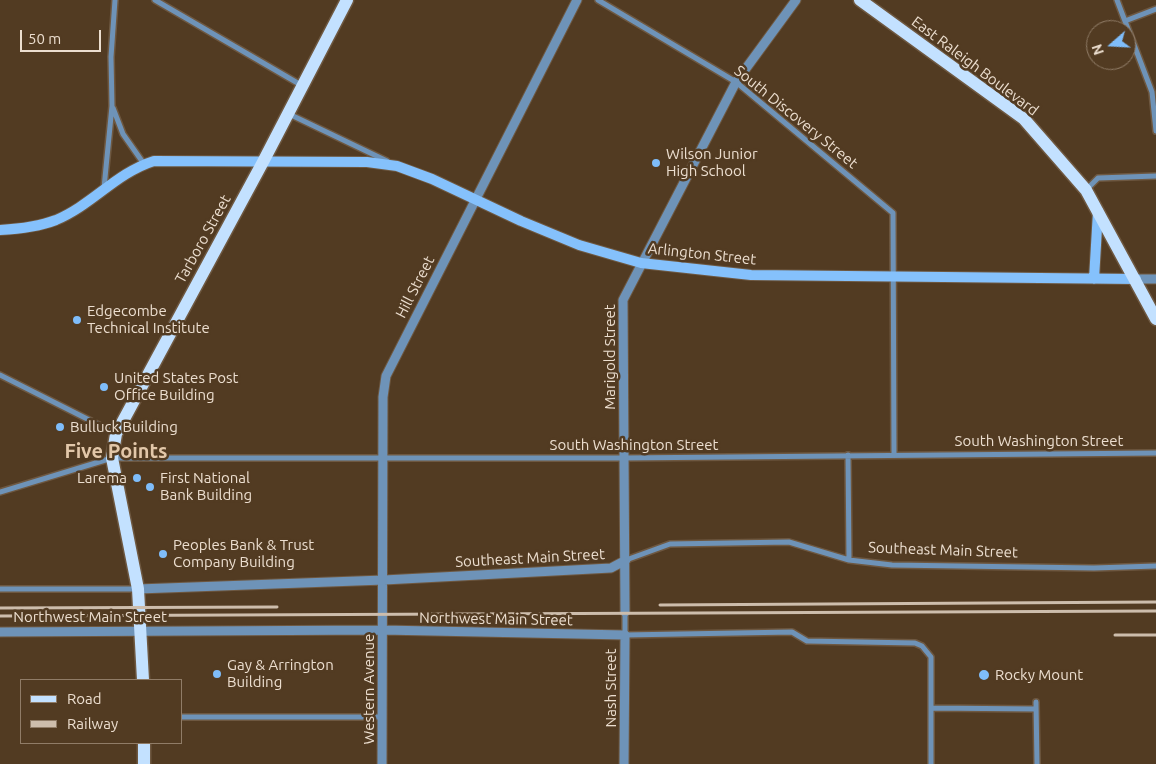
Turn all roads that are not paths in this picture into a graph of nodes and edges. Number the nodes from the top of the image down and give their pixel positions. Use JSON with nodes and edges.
{"nodes":[{"id":1,"x":115,"y":0,"type":"edge"},
{"id":2,"x":155,"y":0,"type":"edge"},
{"id":3,"x":347,"y":0,"type":"edge"},
{"id":4,"x":577,"y":0,"type":"edge"},
{"id":5,"x":598,"y":0,"type":"edge"},
{"id":6,"x":796,"y":0,"type":"edge"},
{"id":7,"x":860,"y":0,"type":"edge"},
{"id":8,"x":1117,"y":0,"type":"edge"},
{"id":9,"x":1156,"y":9,"type":"edge"},
{"id":10,"x":1125,"y":20,"type":"edge"},
{"id":11,"x":1128,"y":20,"type":"edge"},
{"id":12,"x":1136,"y":50,"type":"edge"},
{"id":13,"x":736,"y":82,"type":"junction"},
{"id":14,"x":302,"y":86,"type":"junction"},
{"id":15,"x":112,"y":106,"type":"junction"},
{"id":16,"x":288,"y":114,"type":"junction"},
{"id":17,"x":1156,"y":131,"type":"edge"},
{"id":18,"x":264,"y":160,"type":"junction"},
{"id":19,"x":144,"y":164,"type":"junction"},
{"id":20,"x":397,"y":166,"type":"junction"},
{"id":21,"x":1156,"y":176,"type":"edge"},
{"id":22,"x":104,"y":188,"type":"junction"},
{"id":23,"x":1086,"y":190,"type":"junction"},
{"id":24,"x":476,"y":200,"type":"junction"},
{"id":25,"x":1098,"y":210,"type":"junction"},
{"id":26,"x":0,"y":230,"type":"edge"},
{"id":27,"x":641,"y":263,"type":"junction"},
{"id":28,"x":894,"y":276,"type":"junction"},
{"id":29,"x":1094,"y":279,"type":"junction"},
{"id":30,"x":1136,"y":279,"type":"junction"},
{"id":31,"x":1156,"y":279,"type":"edge"},
{"id":32,"x":1156,"y":319,"type":"edge"},
{"id":33,"x":0,"y":375,"type":"edge"},
{"id":34,"x":116,"y":434,"type":"junction"},
{"id":35,"x":1156,"y":453,"type":"edge"},
{"id":36,"x":894,"y":454,"type":"junction"},
{"id":37,"x":848,"y":455,"type":"junction"},
{"id":38,"x":383,"y":457,"type":"junction"},
{"id":39,"x":112,"y":458,"type":"junction"},
{"id":40,"x":624,"y":458,"type":"junction"},
{"id":41,"x":0,"y":492,"type":"edge"},
{"id":42,"x":626,"y":560,"type":"junction"},
{"id":43,"x":849,"y":560,"type":"junction"},
{"id":44,"x":1156,"y":566,"type":"edge"},
{"id":45,"x":384,"y":580,"type":"junction"},
{"id":46,"x":0,"y":589,"type":"edge"},
{"id":47,"x":138,"y":589,"type":"junction"},
{"id":48,"x":625,"y":612,"type":"joint"},
{"id":49,"x":383,"y":613,"type":"joint"},
{"id":50,"x":383,"y":630,"type":"junction"},
{"id":51,"x":141,"y":631,"type":"junction"},
{"id":52,"x":0,"y":632,"type":"edge"},
{"id":53,"x":624,"y":635,"type":"junction"},
{"id":54,"x":143,"y":679,"type":"edge"},
{"id":55,"x":1036,"y":702,"type":"dead end"},
{"id":56,"x":932,"y":708,"type":"junction"},
{"id":57,"x":1036,"y":709,"type":"junction"},
{"id":58,"x":182,"y":717,"type":"edge"},
{"id":59,"x":382,"y":717,"type":"junction"},
{"id":60,"x":144,"y":744,"type":"edge"},
{"id":61,"x":144,"y":764,"type":"edge"},
{"id":62,"x":382,"y":764,"type":"edge"},
{"id":63,"x":624,"y":764,"type":"edge"},
{"id":64,"x":931,"y":764,"type":"edge"},
{"id":65,"x":1036,"y":764,"type":"edge"}],
"edges":[{"from":1,"to":15,"type":"street"},
{"from":2,"to":14,"type":"street"},
{"from":3,"to":14,"type":"main road","name":"Tarboro Street"},
{"from":4,"to":24,"type":"street","name":"Hill Street"},
{"from":5,"to":13,"type":"street","name":"South Discovery Street"},
{"from":6,"to":13,"type":"street","name":"Marigold Street"},
{"from":7,"to":23,"type":"main road","name":"East Raleigh Boulevard"},
{"from":8,"to":10,"type":"street"},
{"from":9,"to":11,"type":"street"},
{"from":12,"to":17,"type":"street"},
{"from":13,"to":27,"type":"street","name":"Marigold Street"},
{"from":13,"to":28,"type":"street","name":"South Discovery Street"},
{"from":14,"to":16,"type":"main road","name":"Tarboro Street"},
{"from":15,"to":19,"type":"street"},
{"from":15,"to":22,"type":"street"},
{"from":16,"to":18,"type":"main road","name":"Tarboro Street"},
{"from":16,"to":20,"type":"street"},
{"from":18,"to":19,"type":"main road","name":"Arlington Street"},
{"from":18,"to":20,"type":"main road","name":"Arlington Street"},
{"from":18,"to":34,"type":"main road","name":"Tarboro Street"},
{"from":19,"to":22,"type":"main road"},
{"from":20,"to":24,"type":"main road","name":"Arlington Street"},
{"from":21,"to":23,"type":"street"},
{"from":22,"to":26,"type":"main road"},
{"from":23,"to":25,"type":"main road","name":"East Raleigh Boulevard"},
{"from":24,"to":27,"type":"main road","name":"Arlington Street"},
{"from":24,"to":38,"type":"street","name":"Hill Street"},
{"from":25,"to":29,"type":"main road"},
{"from":25,"to":30,"type":"main road","name":"East Raleigh Boulevard"},
{"from":27,"to":28,"type":"main road","name":"Arlington Street"},
{"from":27,"to":40,"type":"street","name":"Marigold Street"},
{"from":28,"to":29,"type":"main road","name":"Arlington Street"},
{"from":28,"to":36,"type":"street","name":"South Discovery Street"},
{"from":29,"to":30,"type":"main road","name":"Arlington Street"},
{"from":30,"to":31,"type":"street","name":"Arlington Street"},
{"from":30,"to":32,"type":"main road","name":"East Raleigh Boulevard"},
{"from":33,"to":34,"type":"street"},
{"from":34,"to":39,"type":"main road","name":"Tarboro Street"},
{"from":35,"to":36,"type":"street","name":"South Washington Street"},
{"from":36,"to":37,"type":"street","name":"South Washington Street"},
{"from":37,"to":40,"type":"street","name":"South Washington Street"},
{"from":37,"to":43,"type":"street"},
{"from":38,"to":39,"type":"street","name":"South Washington Street"},
{"from":38,"to":40,"type":"street","name":"South Washington Street"},
{"from":38,"to":45,"type":"street","name":"Hill Street"},
{"from":39,"to":41,"type":"street","name":"South Washington Street"},
{"from":39,"to":47,"type":"main road","name":"Tarboro Street"},
{"from":40,"to":42,"type":"street","name":"Marigold Street"},
{"from":42,"to":43,"type":"street","name":"Southeast Main Street"},
{"from":42,"to":45,"type":"street","name":"Southeast Main Street"},
{"from":42,"to":48,"type":"street","name":"Marigold Street"},
{"from":43,"to":44,"type":"street","name":"Southeast Main Street"},
{"from":45,"to":47,"type":"street","name":"Southeast Main Street"},
{"from":45,"to":49,"type":"street","name":"Hill Street"},
{"from":46,"to":47,"type":"street"},
{"from":47,"to":51,"type":"main road","name":"Tarboro Street"},
{"from":48,"to":53,"type":"street","name":"Nash Street"},
{"from":49,"to":50,"type":"street","name":"Western Avenue"},
{"from":50,"to":51,"type":"street","name":"Northwest Main Street"},
{"from":50,"to":53,"type":"street","name":"Northwest Main Street"},
{"from":50,"to":59,"type":"street","name":"Western Avenue"},
{"from":51,"to":52,"type":"street","name":"Northwest Main Street"},
{"from":51,"to":54,"type":"main road","name":"Tarboro Street"},
{"from":53,"to":56,"type":"street","name":"Northwest Main Street"},
{"from":53,"to":63,"type":"street","name":"Nash Street"},
{"from":55,"to":57,"type":"street"},
{"from":56,"to":57,"type":"street"},
{"from":56,"to":64,"type":"street","name":"Northwest Main Street"},
{"from":57,"to":65,"type":"street"},
{"from":58,"to":59,"type":"street"},
{"from":59,"to":62,"type":"street","name":"Western Avenue"},
{"from":60,"to":61,"type":"main road"}]}
